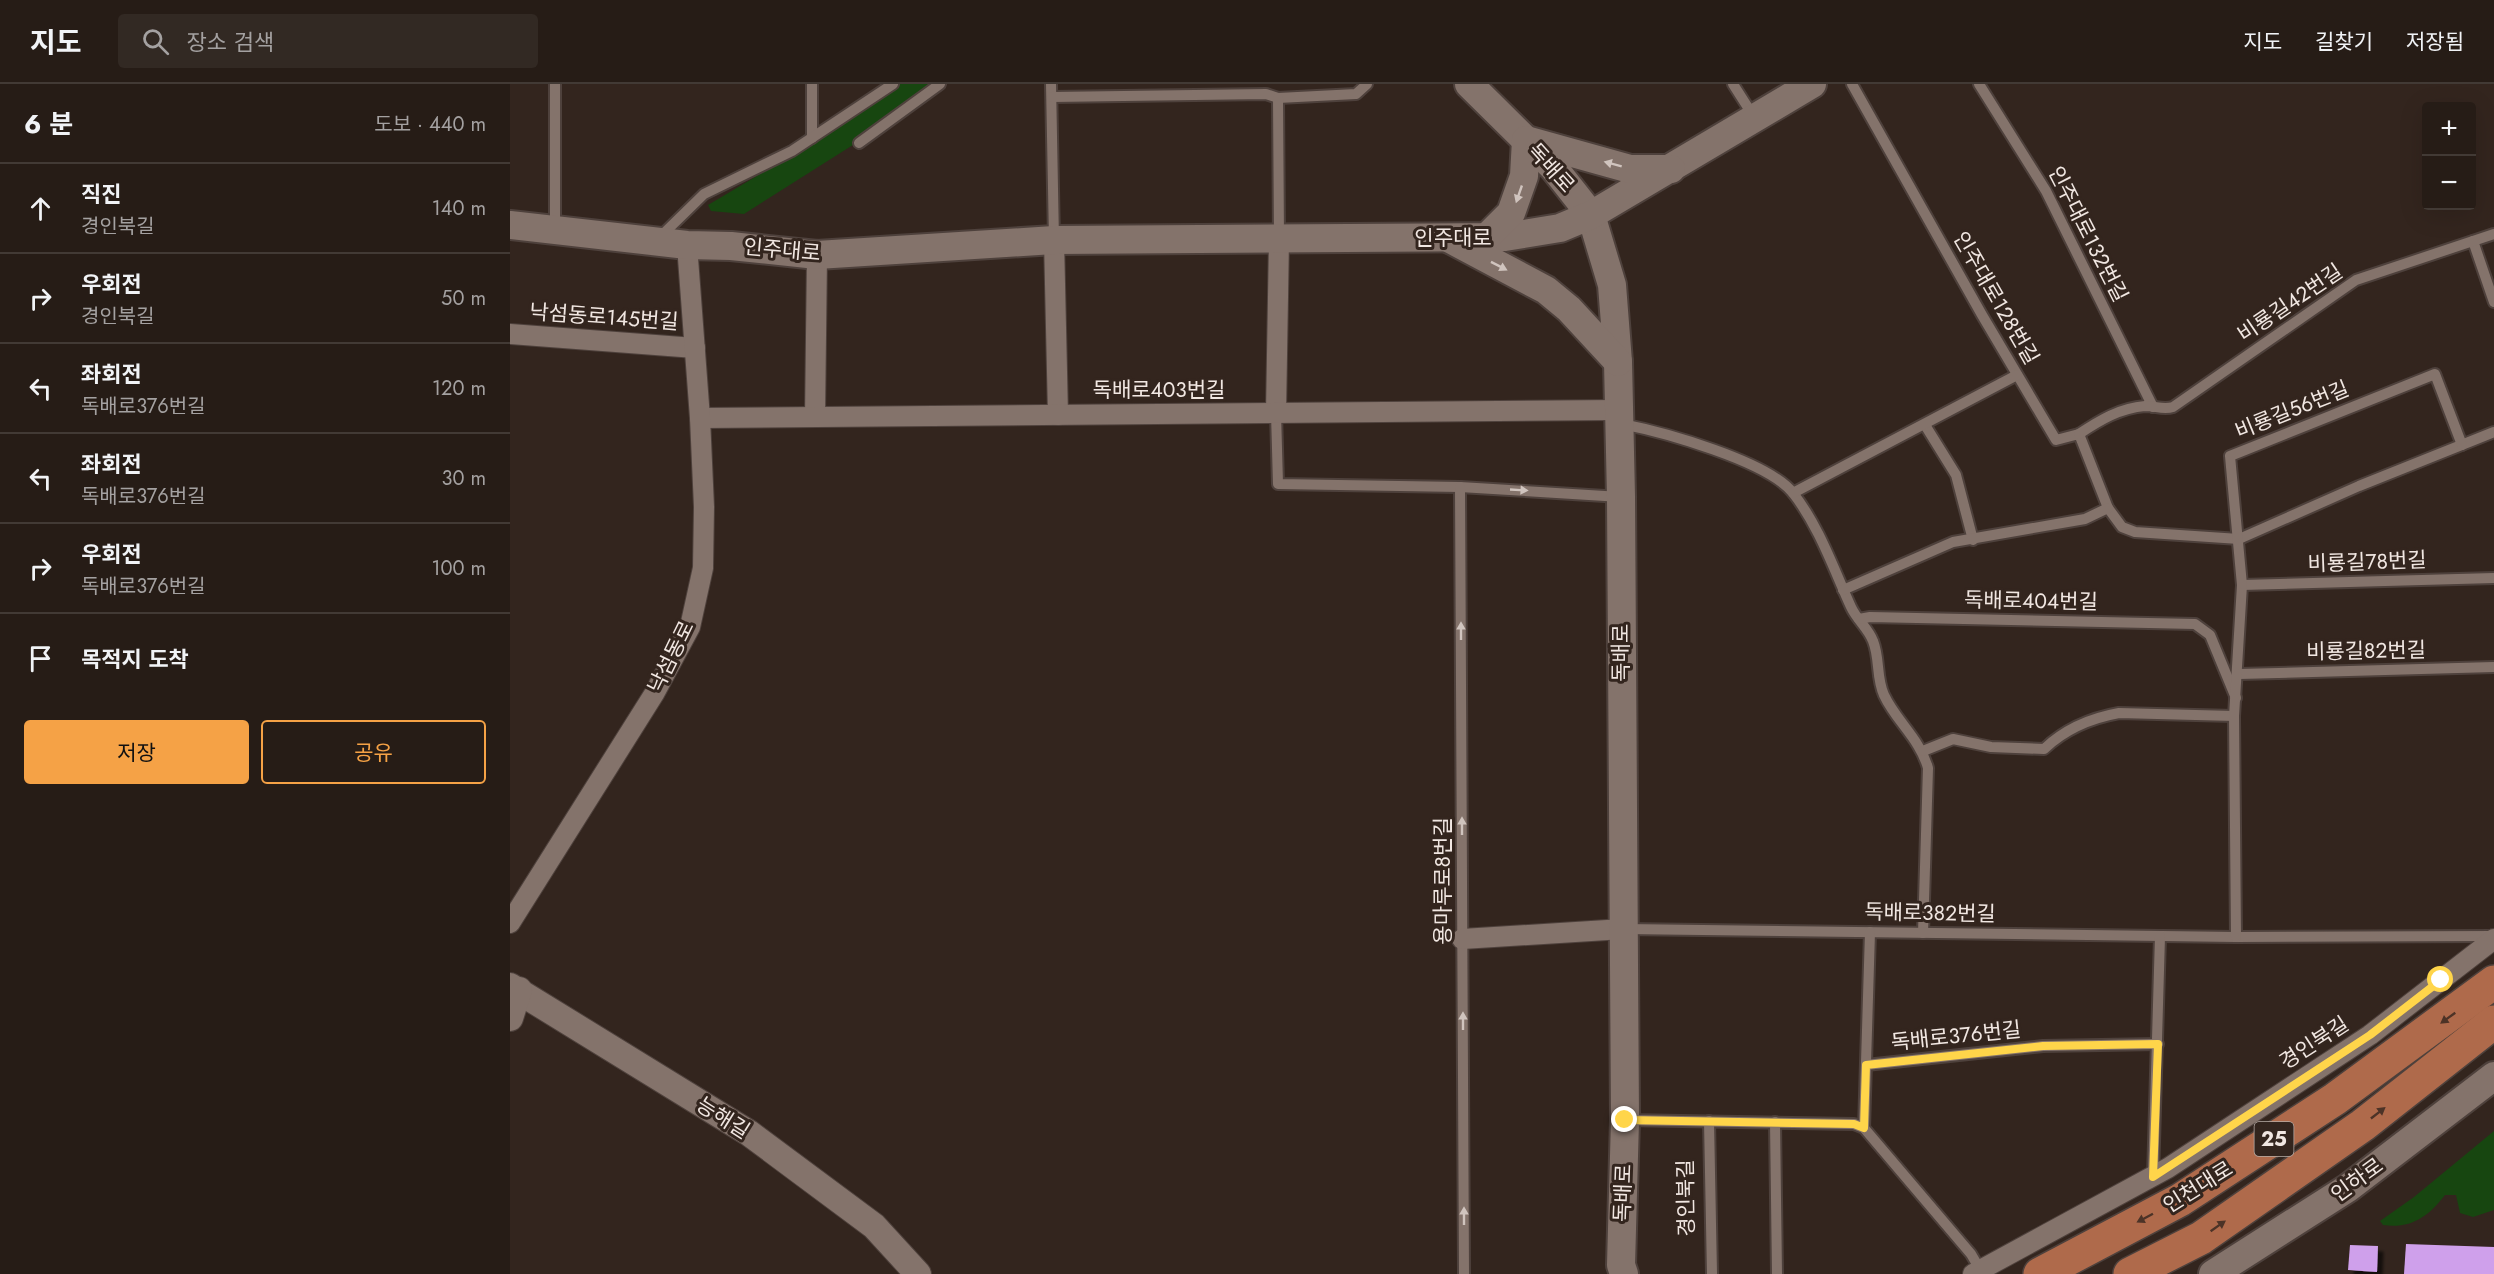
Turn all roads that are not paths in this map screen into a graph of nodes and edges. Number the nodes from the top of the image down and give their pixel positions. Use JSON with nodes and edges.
{"nodes":[{"id":1,"x":555,"y":84,"type":"edge"},
{"id":2,"x":812,"y":84,"type":"edge"},
{"id":3,"x":893,"y":84,"type":"edge"},
{"id":4,"x":940,"y":84,"type":"edge"},
{"id":5,"x":1052,"y":84,"type":"edge"},
{"id":6,"x":1256,"y":84,"type":"edge"},
{"id":7,"x":1367,"y":84,"type":"edge"},
{"id":8,"x":1469,"y":84,"type":"edge"},
{"id":9,"x":1733,"y":84,"type":"edge"},
{"id":10,"x":1812,"y":84,"type":"edge"},
{"id":11,"x":1852,"y":84,"type":"edge"},
{"id":12,"x":1979,"y":84,"type":"edge"},
{"id":13,"x":1266,"y":94,"type":"junction"},
{"id":14,"x":1052,"y":97,"type":"junction"},
{"id":15,"x":1278,"y":98,"type":"junction"},
{"id":16,"x":1755,"y":118,"type":"junction"},
{"id":17,"x":812,"y":138,"type":"junction"},
{"id":18,"x":1526,"y":140,"type":"junction"},
{"id":19,"x":859,"y":143,"type":"dead end"},
{"id":20,"x":1671,"y":169,"type":"junction"},
{"id":21,"x":1591,"y":215,"type":"junction"},
{"id":22,"x":510,"y":225,"type":"edge"},
{"id":23,"x":555,"y":231,"type":"junction"},
{"id":24,"x":2494,"y":234,"type":"edge"},
{"id":25,"x":1448,"y":237,"type":"junction"},
{"id":26,"x":1487,"y":237,"type":"junction"},
{"id":27,"x":1279,"y":239,"type":"junction"},
{"id":28,"x":1054,"y":240,"type":"junction"},
{"id":29,"x":2473,"y":241,"type":"junction"},
{"id":30,"x":656,"y":242,"type":"junction"},
{"id":31,"x":687,"y":245,"type":"junction"},
{"id":32,"x":817,"y":255,"type":"junction"},
{"id":33,"x":2494,"y":302,"type":"edge"},
{"id":34,"x":510,"y":334,"type":"edge"},
{"id":35,"x":694,"y":348,"type":"junction"},
{"id":36,"x":1618,"y":362,"type":"junction"},
{"id":37,"x":2017,"y":375,"type":"junction"},
{"id":38,"x":2153,"y":407,"type":"junction"},
{"id":39,"x":1276,"y":413,"type":"junction"},
{"id":40,"x":1058,"y":415,"type":"junction"},
{"id":41,"x":815,"y":417,"type":"junction"},
{"id":42,"x":1618,"y":417,"type":"junction"},
{"id":43,"x":700,"y":418,"type":"junction"},
{"id":44,"x":1925,"y":425,"type":"junction"},
{"id":45,"x":2494,"y":432,"type":"edge"},
{"id":46,"x":2079,"y":434,"type":"junction"},
{"id":47,"x":2463,"y":445,"type":"junction"},
{"id":48,"x":1461,"y":487,"type":"junction"},
{"id":49,"x":1793,"y":493,"type":"junction"},
{"id":50,"x":1620,"y":496,"type":"junction"},
{"id":51,"x":2108,"y":508,"type":"junction"},
{"id":52,"x":2239,"y":539,"type":"junction"},
{"id":53,"x":1973,"y":540,"type":"junction"},
{"id":54,"x":2494,"y":578,"type":"edge"},
{"id":55,"x":2242,"y":585,"type":"junction"},
{"id":56,"x":1844,"y":590,"type":"junction"},
{"id":57,"x":1859,"y":619,"type":"junction"},
{"id":58,"x":2494,"y":667,"type":"edge"},
{"id":59,"x":2239,"y":674,"type":"junction"},
{"id":60,"x":2236,"y":699,"type":"junction"},
{"id":61,"x":2234,"y":716,"type":"junction"},
{"id":62,"x":1923,"y":751,"type":"junction"},
{"id":63,"x":510,"y":923,"type":"edge"},
{"id":64,"x":1623,"y":928,"type":"junction"},
{"id":65,"x":1870,"y":932,"type":"junction"},
{"id":66,"x":1923,"y":933,"type":"junction"},
{"id":67,"x":2160,"y":936,"type":"junction"},
{"id":68,"x":2236,"y":937,"type":"junction"},
{"id":69,"x":2494,"y":937,"type":"edge"},
{"id":70,"x":1462,"y":939,"type":"junction"},
{"id":71,"x":2494,"y":982,"type":"edge"},
{"id":72,"x":514,"y":988,"type":"edge"},
{"id":73,"x":510,"y":1018,"type":"edge"},
{"id":74,"x":2494,"y":1022,"type":"edge"},
{"id":75,"x":2158,"y":1044,"type":"junction"},
{"id":76,"x":1866,"y":1065,"type":"junction"},
{"id":77,"x":2494,"y":1076,"type":"edge"},
{"id":78,"x":1625,"y":1120,"type":"junction"},
{"id":79,"x":1709,"y":1121,"type":"junction"},
{"id":80,"x":1775,"y":1122,"type":"junction"},
{"id":81,"x":1864,"y":1128,"type":"junction"},
{"id":82,"x":2153,"y":1177,"type":"junction"},
{"id":83,"x":1977,"y":1272,"type":"edge"},
{"id":84,"x":918,"y":1274,"type":"edge"},
{"id":85,"x":1464,"y":1274,"type":"edge"},
{"id":86,"x":1624,"y":1274,"type":"edge"},
{"id":87,"x":1712,"y":1274,"type":"edge"},
{"id":88,"x":1777,"y":1274,"type":"edge"},
{"id":89,"x":2040,"y":1274,"type":"edge"},
{"id":90,"x":2130,"y":1274,"type":"edge"},
{"id":91,"x":2213,"y":1274,"type":"edge"}],
"edges":[{"from":1,"to":23,"type":"lane"},
{"from":2,"to":17,"type":"lane"},
{"from":3,"to":17,"type":"lane"},
{"from":4,"to":19,"type":"lane"},
{"from":5,"to":14,"type":"lane"},
{"from":6,"to":13,"type":"lane"},
{"from":7,"to":15,"type":"lane"},
{"from":8,"to":18,"type":"main road","name":"독배로"},
{"from":9,"to":16,"type":"lane"},
{"from":10,"to":16,"type":"main road","name":"인주대로"},
{"from":11,"to":37,"type":"lane","name":"인주대로128번길"},
{"from":12,"to":38,"type":"lane","name":"인주대로132번길"},
{"from":13,"to":14,"type":"lane"},
{"from":13,"to":15,"type":"lane"},
{"from":14,"to":28,"type":"lane"},
{"from":15,"to":27,"type":"lane"},
{"from":16,"to":20,"type":"main road","name":"인주대로"},
{"from":17,"to":30,"type":"lane"},
{"from":20,"to":18,"type":"main road","one_way":true},
{"from":18,"to":21,"type":"main road","name":"독배로"},
{"from":18,"to":26,"type":"main road","one_way":true},
{"from":20,"to":21,"type":"main road","name":"인주대로"},
{"from":21,"to":26,"type":"main road","name":"인주대로"},
{"from":21,"to":36,"type":"main road","name":"독배로"},
{"from":22,"to":23,"type":"main road","name":"인주대로"},
{"from":23,"to":30,"type":"main road","name":"인주대로"},
{"from":24,"to":29,"type":"lane","name":"비룡길42번길"},
{"from":25,"to":26,"type":"main road","name":"인주대로"},
{"from":25,"to":27,"type":"main road","name":"인주대로"},
{"from":25,"to":36,"type":"main road","one_way":true},
{"from":27,"to":28,"type":"main road","name":"인주대로"},
{"from":27,"to":39,"type":"street"},
{"from":28,"to":32,"type":"main road","name":"인주대로"},
{"from":28,"to":40,"type":"street"},
{"from":29,"to":33,"type":"lane"},
{"from":29,"to":38,"type":"lane","name":"비룡길42번길"},
{"from":30,"to":31,"type":"main road","name":"인주대로"},
{"from":31,"to":32,"type":"main road","name":"인주대로"},
{"from":31,"to":35,"type":"street","name":"낙섬동로"},
{"from":32,"to":41,"type":"street"},
{"from":34,"to":35,"type":"street","name":"낙섬동로145번길"},
{"from":35,"to":43,"type":"street","name":"낙섬동로"},
{"from":36,"to":42,"type":"main road","name":"독배로"},
{"from":37,"to":44,"type":"lane"},
{"from":37,"to":46,"type":"lane","name":"인주대로128번길"},
{"from":38,"to":46,"type":"lane","name":"비룡길42번길"},
{"from":39,"to":40,"type":"street","name":"독배로403번길"},
{"from":39,"to":42,"type":"street","name":"독배로403번길"},
{"from":39,"to":48,"type":"lane"},
{"from":40,"to":41,"type":"street","name":"독배로403번길"},
{"from":41,"to":43,"type":"street","name":"독배로403번길"},
{"from":42,"to":49,"type":"lane"},
{"from":42,"to":50,"type":"main road","name":"독배로"},
{"from":43,"to":63,"type":"street","name":"낙섬동로"},
{"from":44,"to":49,"type":"lane"},
{"from":44,"to":53,"type":"lane"},
{"from":45,"to":47,"type":"lane"},
{"from":46,"to":51,"type":"lane"},
{"from":47,"to":52,"type":"lane"},
{"from":47,"to":52,"type":"lane","name":"비룡길56번길"},
{"from":48,"to":50,"type":"lane","one_way":true},
{"from":70,"to":48,"type":"lane","name":"용마루로8번길","one_way":true},
{"from":49,"to":56,"type":"lane"},
{"from":50,"to":64,"type":"main road","name":"독배로"},
{"from":51,"to":52,"type":"lane"},
{"from":51,"to":53,"type":"lane"},
{"from":52,"to":55,"type":"lane"},
{"from":53,"to":56,"type":"lane"},
{"from":54,"to":55,"type":"lane","name":"비룡길78번길"},
{"from":55,"to":59,"type":"lane"},
{"from":56,"to":57,"type":"lane"},
{"from":57,"to":60,"type":"lane","name":"독배로404번길"},
{"from":57,"to":62,"type":"lane"},
{"from":58,"to":59,"type":"lane","name":"비룡길82번길"},
{"from":59,"to":60,"type":"lane"},
{"from":60,"to":61,"type":"lane"},
{"from":61,"to":62,"type":"lane"},
{"from":61,"to":68,"type":"lane"},
{"from":62,"to":66,"type":"lane"},
{"from":64,"to":65,"type":"lane","name":"독배로382번길"},
{"from":64,"to":70,"type":"street"},
{"from":64,"to":78,"type":"main road","name":"독배로"},
{"from":65,"to":66,"type":"lane","name":"독배로382번길"},
{"from":65,"to":76,"type":"lane","name":"독배로376번길"},
{"from":66,"to":67,"type":"lane","name":"독배로382번길"},
{"from":67,"to":68,"type":"lane","name":"독배로382번길"},
{"from":67,"to":75,"type":"lane"},
{"from":68,"to":69,"type":"lane","name":"독배로382번길"},
{"from":69,"to":82,"type":"street","name":"경인북길"},
{"from":85,"to":70,"type":"lane","name":"용마루로8번길","one_way":true},
{"from":71,"to":89,"type":"highway","name":"인천대로","number":"25","one_way":true},
{"from":72,"to":73,"type":"street"},
{"from":72,"to":84,"type":"street","name":"능해길"},
{"from":90,"to":74,"type":"highway","name":"인천대로","number":"25","one_way":true},
{"from":75,"to":76,"type":"lane","name":"독배로376번길"},
{"from":75,"to":82,"type":"lane"},
{"from":76,"to":81,"type":"lane","name":"독배로376번길"},
{"from":77,"to":91,"type":"main road","name":"인하로"},
{"from":78,"to":79,"type":"lane"},
{"from":78,"to":86,"type":"main road","name":"독배로"},
{"from":79,"to":80,"type":"lane"},
{"from":79,"to":87,"type":"lane","name":"경인북길"},
{"from":80,"to":81,"type":"lane"},
{"from":80,"to":88,"type":"lane"},
{"from":81,"to":83,"type":"lane"},
{"from":82,"to":83,"type":"street","name":"경인북길"}]}
